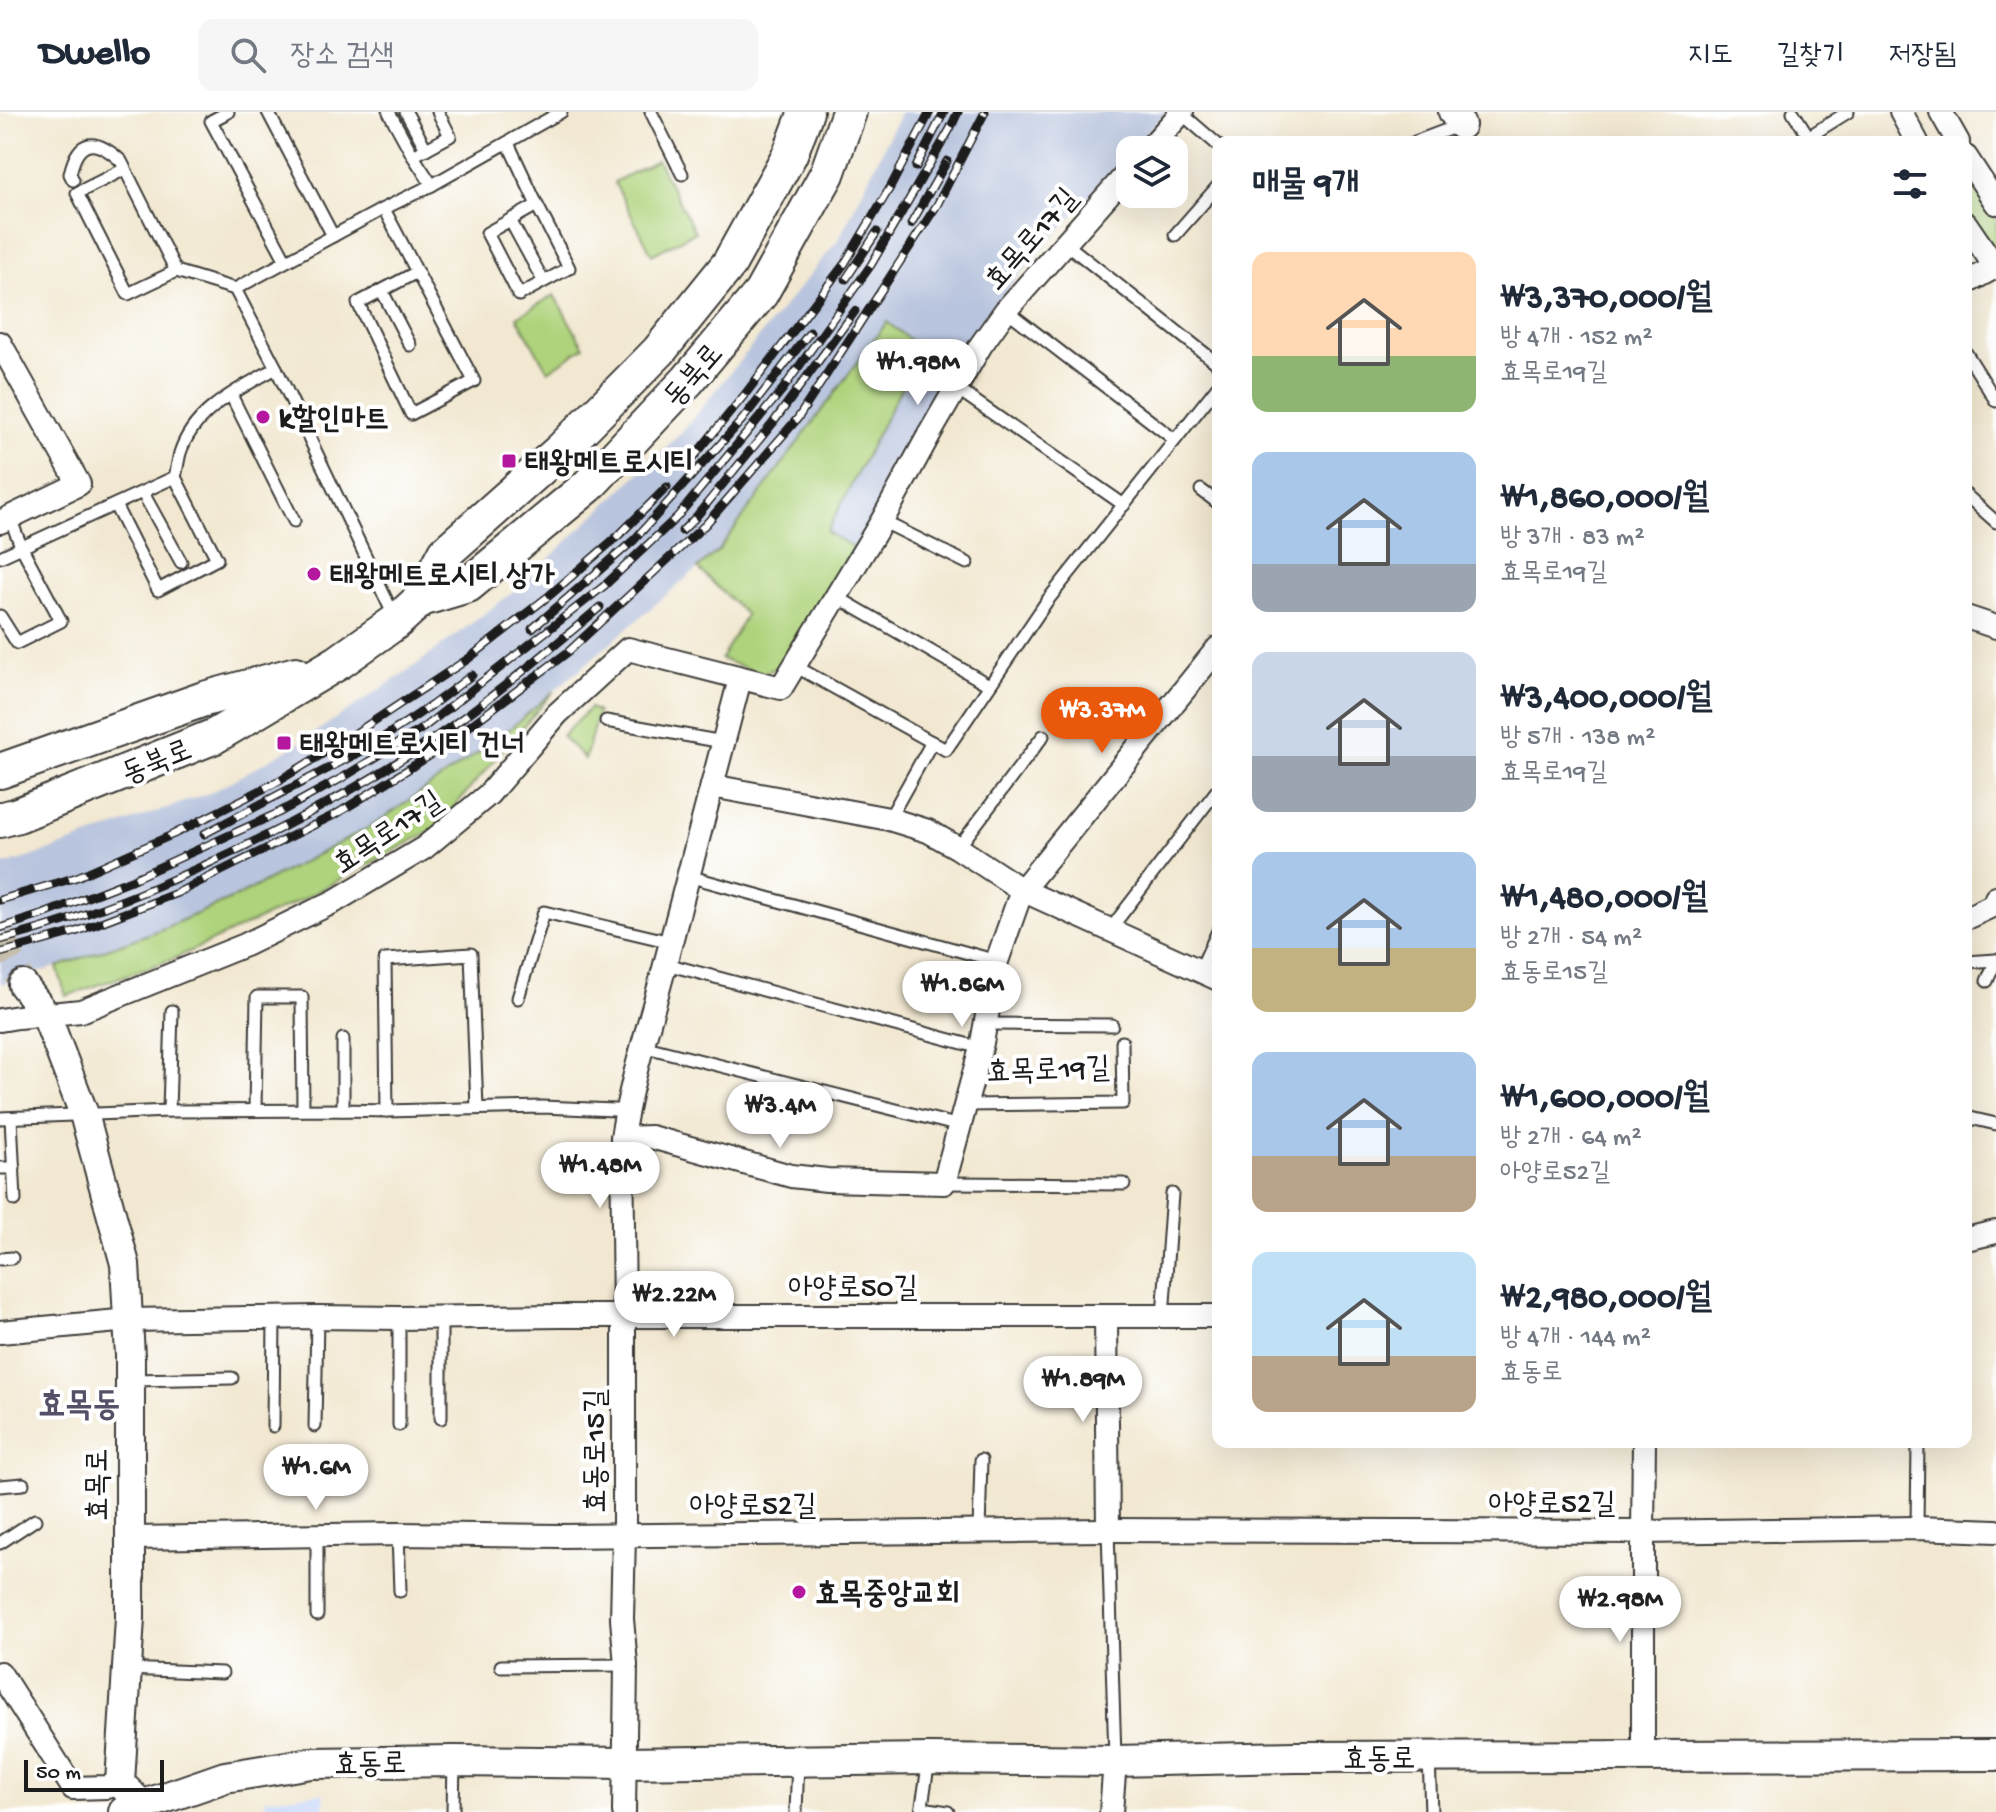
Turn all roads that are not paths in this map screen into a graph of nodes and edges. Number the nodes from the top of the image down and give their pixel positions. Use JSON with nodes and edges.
{"nodes":[{"id":1,"x":228,"y":112,"type":"edge"},
{"id":2,"x":268,"y":112,"type":"edge"},
{"id":3,"x":389,"y":112,"type":"edge"},
{"id":4,"x":406,"y":112,"type":"edge"},
{"id":5,"x":438,"y":112,"type":"edge"},
{"id":6,"x":561,"y":112,"type":"edge"},
{"id":7,"x":651,"y":112,"type":"edge"},
{"id":8,"x":806,"y":112,"type":"edge"},
{"id":9,"x":849,"y":112,"type":"edge"},
{"id":10,"x":1793,"y":112,"type":"edge"},
{"id":11,"x":1848,"y":112,"type":"edge"},
{"id":12,"x":1901,"y":112,"type":"edge"},
{"id":13,"x":1941,"y":112,"type":"edge"},
{"id":14,"x":1182,"y":113,"type":"edge"},
{"id":15,"x":547,"y":115,"type":"edge"},
{"id":16,"x":1460,"y":126,"type":"edge"},
{"id":17,"x":1161,"y":136,"type":"edge"},
{"id":18,"x":1432,"y":136,"type":"edge"},
{"id":19,"x":1808,"y":136,"type":"edge"},
{"id":20,"x":1815,"y":136,"type":"edge"},
{"id":21,"x":1914,"y":136,"type":"edge"},
{"id":22,"x":1955,"y":136,"type":"edge"},
{"id":23,"x":1212,"y":140,"type":"edge"},
{"id":24,"x":508,"y":143,"type":"junction"},
{"id":25,"x":426,"y":149,"type":"junction"},
{"id":26,"x":413,"y":156,"type":"junction"},
{"id":27,"x":1972,"y":166,"type":"edge"},
{"id":28,"x":125,"y":169,"type":"junction"},
{"id":29,"x":682,"y":174,"type":"dead end"},
{"id":30,"x":73,"y":180,"type":"dead end"},
{"id":31,"x":432,"y":185,"type":"junction"},
{"id":32,"x":1116,"y":186,"type":"edge"},
{"id":33,"x":1212,"y":193,"type":"edge"},
{"id":34,"x":1996,"y":203,"type":"edge"},
{"id":35,"x":537,"y":205,"type":"junction"},
{"id":36,"x":384,"y":209,"type":"junction"},
{"id":37,"x":510,"y":220,"type":"junction"},
{"id":38,"x":1972,"y":233,"type":"edge"},
{"id":39,"x":1175,"y":235,"type":"dead end"},
{"id":40,"x":333,"y":236,"type":"junction"},
{"id":41,"x":1065,"y":243,"type":"junction"},
{"id":42,"x":286,"y":261,"type":"junction"},
{"id":43,"x":1996,"y":268,"type":"edge"},
{"id":44,"x":176,"y":271,"type":"junction"},
{"id":45,"x":417,"y":272,"type":"junction"},
{"id":46,"x":540,"y":275,"type":"dead end"},
{"id":47,"x":1972,"y":280,"type":"edge"},
{"id":48,"x":235,"y":289,"type":"junction"},
{"id":49,"x":382,"y":291,"type":"junction"},
{"id":50,"x":1006,"y":310,"type":"junction"},
{"id":51,"x":0,"y":343,"type":"edge"},
{"id":52,"x":410,"y":345,"type":"dead end"},
{"id":53,"x":1212,"y":359,"type":"edge"},
{"id":54,"x":1972,"y":363,"type":"edge"},
{"id":55,"x":276,"y":368,"type":"junction"},
{"id":56,"x":956,"y":388,"type":"junction"},
{"id":57,"x":1212,"y":394,"type":"edge"},
{"id":58,"x":231,"y":395,"type":"junction"},
{"id":59,"x":1996,"y":401,"type":"edge"},
{"id":60,"x":1175,"y":440,"type":"junction"},
{"id":61,"x":175,"y":477,"type":"junction"},
{"id":62,"x":1201,"y":490,"type":"dead end"},
{"id":63,"x":143,"y":493,"type":"junction"},
{"id":64,"x":1212,"y":498,"type":"edge"},
{"id":65,"x":1972,"y":500,"type":"edge"},
{"id":66,"x":115,"y":505,"type":"junction"},
{"id":67,"x":1124,"y":505,"type":"junction"},
{"id":68,"x":5,"y":520,"type":"edge"},
{"id":69,"x":294,"y":521,"type":"dead end"},
{"id":70,"x":882,"y":521,"type":"junction"},
{"id":71,"x":1996,"y":522,"type":"edge"},
{"id":72,"x":21,"y":546,"type":"junction"},
{"id":73,"x":0,"y":557,"type":"edge"},
{"id":74,"x":181,"y":562,"type":"dead end"},
{"id":75,"x":967,"y":563,"type":"dead end"},
{"id":76,"x":837,"y":597,"type":"junction"},
{"id":77,"x":409,"y":610,"type":"junction"},
{"id":78,"x":0,"y":616,"type":"edge"},
{"id":79,"x":1972,"y":619,"type":"edge"},
{"id":80,"x":1996,"y":627,"type":"edge"},
{"id":81,"x":1212,"y":655,"type":"edge"},
{"id":82,"x":339,"y":662,"type":"junction"},
{"id":83,"x":795,"y":666,"type":"junction"},
{"id":84,"x":740,"y":679,"type":"junction"},
{"id":85,"x":989,"y":685,"type":"junction"},
{"id":86,"x":606,"y":721,"type":"dead end"},
{"id":87,"x":1043,"y":736,"type":"dead end"},
{"id":88,"x":723,"y":742,"type":"junction"},
{"id":89,"x":932,"y":742,"type":"junction"},
{"id":90,"x":0,"y":771,"type":"edge"},
{"id":91,"x":712,"y":786,"type":"junction"},
{"id":92,"x":1212,"y":797,"type":"edge"},
{"id":93,"x":889,"y":819,"type":"junction"},
{"id":94,"x":0,"y":820,"type":"edge"},
{"id":95,"x":958,"y":848,"type":"junction"},
{"id":96,"x":688,"y":876,"type":"junction"},
{"id":97,"x":1022,"y":890,"type":"junction"},
{"id":98,"x":1995,"y":905,"type":"edge"},
{"id":99,"x":1972,"y":915,"type":"edge"},
{"id":100,"x":1112,"y":929,"type":"junction"},
{"id":101,"x":668,"y":953,"type":"junction"},
{"id":102,"x":1996,"y":960,"type":"edge"},
{"id":103,"x":997,"y":961,"type":"junction"},
{"id":104,"x":1972,"y":962,"type":"edge"},
{"id":105,"x":1209,"y":975,"type":"edge"},
{"id":106,"x":1987,"y":981,"type":"dead end"},
{"id":107,"x":23,"y":985,"type":"tunnel mouth"},
{"id":108,"x":518,"y":998,"type":"dead end"},
{"id":109,"x":172,"y":1011,"type":"dead end"},
{"id":110,"x":46,"y":1015,"type":"junction"},
{"id":111,"x":0,"y":1020,"type":"edge"},
{"id":112,"x":986,"y":1024,"type":"junction"},
{"id":113,"x":1112,"y":1025,"type":"dead end"},
{"id":114,"x":343,"y":1039,"type":"dead end"},
{"id":115,"x":1122,"y":1042,"type":"dead end"},
{"id":116,"x":642,"y":1045,"type":"junction"},
{"id":117,"x":981,"y":1048,"type":"junction"},
{"id":118,"x":477,"y":1108,"type":"junction"},
{"id":119,"x":255,"y":1110,"type":"junction"},
{"id":120,"x":303,"y":1110,"type":"junction"},
{"id":121,"x":343,"y":1110,"type":"junction"},
{"id":122,"x":169,"y":1111,"type":"junction"},
{"id":123,"x":387,"y":1111,"type":"junction"},
{"id":124,"x":625,"y":1112,"type":"junction"},
{"id":125,"x":84,"y":1114,"type":"junction"},
{"id":126,"x":963,"y":1115,"type":"junction"},
{"id":127,"x":5,"y":1118,"type":"edge"},
{"id":128,"x":1972,"y":1118,"type":"edge"},
{"id":129,"x":1996,"y":1124,"type":"edge"},
{"id":130,"x":622,"y":1138,"type":"junction"},
{"id":131,"x":0,"y":1168,"type":"edge"},
{"id":132,"x":14,"y":1168,"type":"junction"},
{"id":133,"x":944,"y":1183,"type":"junction"},
{"id":134,"x":1124,"y":1184,"type":"dead end"},
{"id":135,"x":1172,"y":1194,"type":"dead end"},
{"id":136,"x":15,"y":1200,"type":"dead end"},
{"id":137,"x":1996,"y":1232,"type":"edge"},
{"id":138,"x":1972,"y":1238,"type":"edge"},
{"id":139,"x":624,"y":1316,"type":"junction"},
{"id":140,"x":1106,"y":1316,"type":"junction"},
{"id":141,"x":1163,"y":1316,"type":"junction"},
{"id":142,"x":1212,"y":1316,"type":"edge"},
{"id":143,"x":274,"y":1317,"type":"junction"},
{"id":144,"x":317,"y":1317,"type":"junction"},
{"id":145,"x":399,"y":1318,"type":"junction"},
{"id":146,"x":441,"y":1318,"type":"junction"},
{"id":147,"x":129,"y":1320,"type":"junction"},
{"id":148,"x":0,"y":1332,"type":"edge"},
{"id":149,"x":232,"y":1378,"type":"dead end"},
{"id":150,"x":130,"y":1380,"type":"junction"},
{"id":151,"x":441,"y":1418,"type":"dead end"},
{"id":152,"x":399,"y":1425,"type":"dead end"},
{"id":153,"x":273,"y":1426,"type":"dead end"},
{"id":154,"x":315,"y":1426,"type":"dead end"},
{"id":155,"x":1644,"y":1448,"type":"edge"},
{"id":156,"x":1918,"y":1448,"type":"edge"},
{"id":157,"x":981,"y":1460,"type":"dead end"},
{"id":158,"x":23,"y":1484,"type":"dead end"},
{"id":159,"x":0,"y":1486,"type":"edge"},
{"id":160,"x":35,"y":1520,"type":"dead end"},
{"id":161,"x":1917,"y":1528,"type":"junction"},
{"id":162,"x":1108,"y":1530,"type":"junction"},
{"id":163,"x":1996,"y":1531,"type":"edge"},
{"id":164,"x":979,"y":1532,"type":"junction"},
{"id":165,"x":1643,"y":1532,"type":"junction"},
{"id":166,"x":398,"y":1534,"type":"junction"},
{"id":167,"x":317,"y":1535,"type":"junction"},
{"id":168,"x":624,"y":1535,"type":"junction"},
{"id":169,"x":130,"y":1538,"type":"junction"},
{"id":170,"x":0,"y":1543,"type":"edge"},
{"id":171,"x":400,"y":1591,"type":"dead end"},
{"id":172,"x":317,"y":1615,"type":"dead end"},
{"id":173,"x":626,"y":1665,"type":"junction"},
{"id":174,"x":501,"y":1666,"type":"dead end"},
{"id":175,"x":127,"y":1669,"type":"junction"},
{"id":176,"x":0,"y":1673,"type":"edge"},
{"id":177,"x":222,"y":1673,"type":"dead end"},
{"id":178,"x":1996,"y":1755,"type":"edge"},
{"id":179,"x":1643,"y":1756,"type":"junction"},
{"id":180,"x":1429,"y":1757,"type":"junction"},
{"id":181,"x":929,"y":1759,"type":"junction"},
{"id":182,"x":798,"y":1760,"type":"junction"},
{"id":183,"x":454,"y":1761,"type":"junction"},
{"id":184,"x":1115,"y":1761,"type":"junction"},
{"id":185,"x":624,"y":1763,"type":"junction"},
{"id":186,"x":129,"y":1800,"type":"edge"},
{"id":187,"x":921,"y":1810,"type":"edge"},
{"id":188,"x":453,"y":1812,"type":"edge"},
{"id":189,"x":624,"y":1812,"type":"edge"},
{"id":190,"x":796,"y":1812,"type":"edge"},
{"id":191,"x":948,"y":1812,"type":"edge"},
{"id":192,"x":1110,"y":1812,"type":"edge"},
{"id":193,"x":1431,"y":1812,"type":"edge"}],
"edges":[{"from":1,"to":42,"type":"lane"},
{"from":2,"to":40,"type":"lane"},
{"from":3,"to":26,"type":"lane"},
{"from":4,"to":25,"type":"lane"},
{"from":5,"to":25,"type":"lane"},
{"from":6,"to":15,"type":"lane"},
{"from":7,"to":29,"type":"lane"},
{"from":8,"to":77,"type":"main road","name":"동북로"},
{"from":9,"to":77,"type":"main road","name":"동북로"},
{"from":10,"to":19,"type":"lane"},
{"from":11,"to":20,"type":"lane"},
{"from":12,"to":21,"type":"street"},
{"from":13,"to":22,"type":"street"},
{"from":14,"to":17,"type":"street"},
{"from":14,"to":23,"type":"lane"},
{"from":15,"to":24,"type":"lane"},
{"from":16,"to":18,"type":"lane"},
{"from":24,"to":31,"type":"lane"},
{"from":24,"to":35,"type":"lane"},
{"from":25,"to":26,"type":"lane"},
{"from":26,"to":31,"type":"lane"},
{"from":27,"to":34,"type":"street"},
{"from":28,"to":30,"type":"lane"},
{"from":28,"to":44,"type":"lane"},
{"from":28,"to":44,"type":"lane"},
{"from":31,"to":36,"type":"lane"},
{"from":32,"to":41,"type":"street","name":"효목로17길"},
{"from":33,"to":39,"type":"lane"},
{"from":35,"to":37,"type":"lane"},
{"from":35,"to":37,"type":"lane"},
{"from":36,"to":40,"type":"lane"},
{"from":36,"to":45,"type":"lane"},
{"from":37,"to":46,"type":"lane"},
{"from":38,"to":43,"type":"street"},
{"from":40,"to":42,"type":"lane"},
{"from":41,"to":50,"type":"street","name":"효목로17길"},
{"from":41,"to":53,"type":"lane"},
{"from":42,"to":48,"type":"lane"},
{"from":43,"to":47,"type":"street"},
{"from":44,"to":48,"type":"lane"},
{"from":45,"to":49,"type":"lane"},
{"from":45,"to":49,"type":"lane"},
{"from":48,"to":55,"type":"lane"},
{"from":49,"to":52,"type":"lane"},
{"from":50,"to":56,"type":"street","name":"효목로17길"},
{"from":50,"to":60,"type":"lane"},
{"from":51,"to":68,"type":"street"},
{"from":54,"to":59,"type":"lane"},
{"from":55,"to":58,"type":"lane"},
{"from":55,"to":77,"type":"lane"},
{"from":56,"to":67,"type":"lane"},
{"from":56,"to":70,"type":"street","name":"효목로17길"},
{"from":57,"to":60,"type":"lane"},
{"from":58,"to":61,"type":"lane"},
{"from":58,"to":69,"type":"lane"},
{"from":60,"to":67,"type":"lane"},
{"from":61,"to":63,"type":"lane"},
{"from":61,"to":66,"type":"lane"},
{"from":62,"to":64,"type":"lane"},
{"from":63,"to":66,"type":"lane"},
{"from":63,"to":74,"type":"lane"},
{"from":65,"to":71,"type":"lane"},
{"from":66,"to":72,"type":"lane"},
{"from":67,"to":85,"type":"lane"},
{"from":68,"to":72,"type":"lane"},
{"from":70,"to":75,"type":"lane"},
{"from":70,"to":76,"type":"street","name":"효목로17길"},
{"from":72,"to":73,"type":"lane"},
{"from":72,"to":78,"type":"lane"},
{"from":76,"to":83,"type":"street","name":"효목로17길"},
{"from":76,"to":85,"type":"lane"},
{"from":77,"to":82,"type":"main road","name":"동북로"},
{"from":79,"to":80,"type":"street"},
{"from":81,"to":97,"type":"street","name":"효목로19길"},
{"from":82,"to":90,"type":"main road"},
{"from":82,"to":94,"type":"main road","name":"동북로"},
{"from":83,"to":84,"type":"street","name":"효목로17길"},
{"from":83,"to":89,"type":"lane"},
{"from":84,"to":88,"type":"street","name":"효동로15길"},
{"from":84,"to":110,"type":"street","name":"효목로17길"},
{"from":85,"to":89,"type":"lane"},
{"from":86,"to":88,"type":"lane"},
{"from":87,"to":95,"type":"lane"},
{"from":88,"to":91,"type":"street","name":"효동로15길"},
{"from":89,"to":93,"type":"lane"},
{"from":91,"to":93,"type":"street"},
{"from":91,"to":96,"type":"street","name":"효동로15길"},
{"from":92,"to":100,"type":"lane"},
{"from":93,"to":95,"type":"street"},
{"from":95,"to":97,"type":"street"},
{"from":96,"to":101,"type":"street","name":"효동로15길"},
{"from":96,"to":103,"type":"lane"},
{"from":97,"to":100,"type":"street"},
{"from":97,"to":103,"type":"street","name":"효목로19길"},
{"from":98,"to":99,"type":"street"},
{"from":100,"to":105,"type":"street"},
{"from":101,"to":108,"type":"lane"},
{"from":101,"to":116,"type":"street","name":"효동로15길"},
{"from":101,"to":117,"type":"lane"},
{"from":102,"to":104,"type":"lane"},
{"from":102,"to":106,"type":"lane"},
{"from":103,"to":112,"type":"street","name":"효목로19길"},
{"from":107,"to":110,"type":"street","name":"효목로"},
{"from":109,"to":122,"type":"lane"},
{"from":110,"to":111,"type":"street"},
{"from":110,"to":125,"type":"street","name":"효목로"},
{"from":112,"to":113,"type":"lane","name":"효목로19길"},
{"from":112,"to":117,"type":"street","name":"효목로19길"},
{"from":114,"to":121,"type":"lane"},
{"from":115,"to":126,"type":"lane","name":"효목로19길"},
{"from":116,"to":124,"type":"street","name":"효동로15길"},
{"from":116,"to":126,"type":"lane"},
{"from":117,"to":126,"type":"street","name":"효목로19길"},
{"from":118,"to":123,"type":"lane"},
{"from":118,"to":123,"type":"lane"},
{"from":118,"to":124,"type":"lane"},
{"from":119,"to":120,"type":"lane"},
{"from":119,"to":120,"type":"lane"},
{"from":119,"to":122,"type":"lane"},
{"from":120,"to":121,"type":"lane"},
{"from":121,"to":123,"type":"lane"},
{"from":122,"to":125,"type":"lane"},
{"from":124,"to":130,"type":"street","name":"효동로15길"},
{"from":125,"to":127,"type":"lane"},
{"from":125,"to":147,"type":"street","name":"효목로"},
{"from":126,"to":133,"type":"street","name":"효목로19길"},
{"from":127,"to":132,"type":"lane"},
{"from":128,"to":129,"type":"lane"},
{"from":130,"to":133,"type":"street"},
{"from":130,"to":139,"type":"street","name":"효동로15길"},
{"from":131,"to":132,"type":"lane"},
{"from":132,"to":136,"type":"lane"},
{"from":133,"to":134,"type":"lane"},
{"from":135,"to":141,"type":"lane"},
{"from":137,"to":138,"type":"street"},
{"from":139,"to":140,"type":"street","name":"아양로50길"},
{"from":139,"to":146,"type":"street","name":"아양로50길"},
{"from":139,"to":168,"type":"street","name":"효동로15길"},
{"from":140,"to":141,"type":"street","name":"아양로50길"},
{"from":140,"to":162,"type":"street"},
{"from":141,"to":142,"type":"street","name":"아양로50길"},
{"from":143,"to":144,"type":"street","name":"아양로50길"},
{"from":143,"to":147,"type":"street","name":"아양로50길"},
{"from":143,"to":153,"type":"lane"},
{"from":144,"to":145,"type":"street","name":"아양로50길"},
{"from":144,"to":154,"type":"lane"},
{"from":145,"to":146,"type":"street","name":"아양로50길"},
{"from":145,"to":152,"type":"lane"},
{"from":146,"to":151,"type":"lane"},
{"from":147,"to":148,"type":"street","name":"아양로50길"},
{"from":147,"to":150,"type":"street","name":"효목로"},
{"from":149,"to":150,"type":"lane"},
{"from":150,"to":169,"type":"street","name":"효목로"},
{"from":155,"to":165,"type":"street"},
{"from":156,"to":161,"type":"lane"},
{"from":157,"to":164,"type":"lane"},
{"from":158,"to":159,"type":"lane"},
{"from":160,"to":170,"type":"lane"},
{"from":161,"to":163,"type":"street","name":"아양로52길"},
{"from":161,"to":165,"type":"street","name":"아양로52길"},
{"from":162,"to":164,"type":"street","name":"아양로52길"},
{"from":162,"to":165,"type":"street","name":"아양로52길"},
{"from":162,"to":184,"type":"lane"},
{"from":164,"to":168,"type":"street","name":"아양로52길"},
{"from":165,"to":179,"type":"street"},
{"from":166,"to":167,"type":"street","name":"아양로52길"},
{"from":166,"to":168,"type":"street","name":"아양로52길"},
{"from":166,"to":171,"type":"lane"},
{"from":167,"to":169,"type":"street","name":"아양로52길"},
{"from":167,"to":172,"type":"lane"},
{"from":168,"to":173,"type":"street","name":"효동로15길"},
{"from":169,"to":175,"type":"street","name":"효목로"},
{"from":173,"to":174,"type":"lane"},
{"from":173,"to":185,"type":"street","name":"효동로15길"},
{"from":175,"to":177,"type":"lane"},
{"from":175,"to":186,"type":"street","name":"효목로"},
{"from":176,"to":186,"type":"street","name":"효동로"},
{"from":178,"to":179,"type":"main road","name":"효동로"},
{"from":179,"to":180,"type":"main road","name":"효동로"},
{"from":180,"to":184,"type":"main road","name":"효동로"},
{"from":180,"to":193,"type":"lane"},
{"from":181,"to":182,"type":"main road","name":"효동로"},
{"from":181,"to":184,"type":"main road","name":"효동로"},
{"from":181,"to":187,"type":"lane"},
{"from":182,"to":185,"type":"main road","name":"효동로"},
{"from":182,"to":190,"type":"lane"},
{"from":183,"to":185,"type":"main road","name":"효동로"},
{"from":183,"to":186,"type":"main road","name":"효동로"},
{"from":183,"to":188,"type":"lane"},
{"from":184,"to":192,"type":"street"},
{"from":185,"to":189,"type":"street"},
{"from":187,"to":191,"type":"lane"}]}
